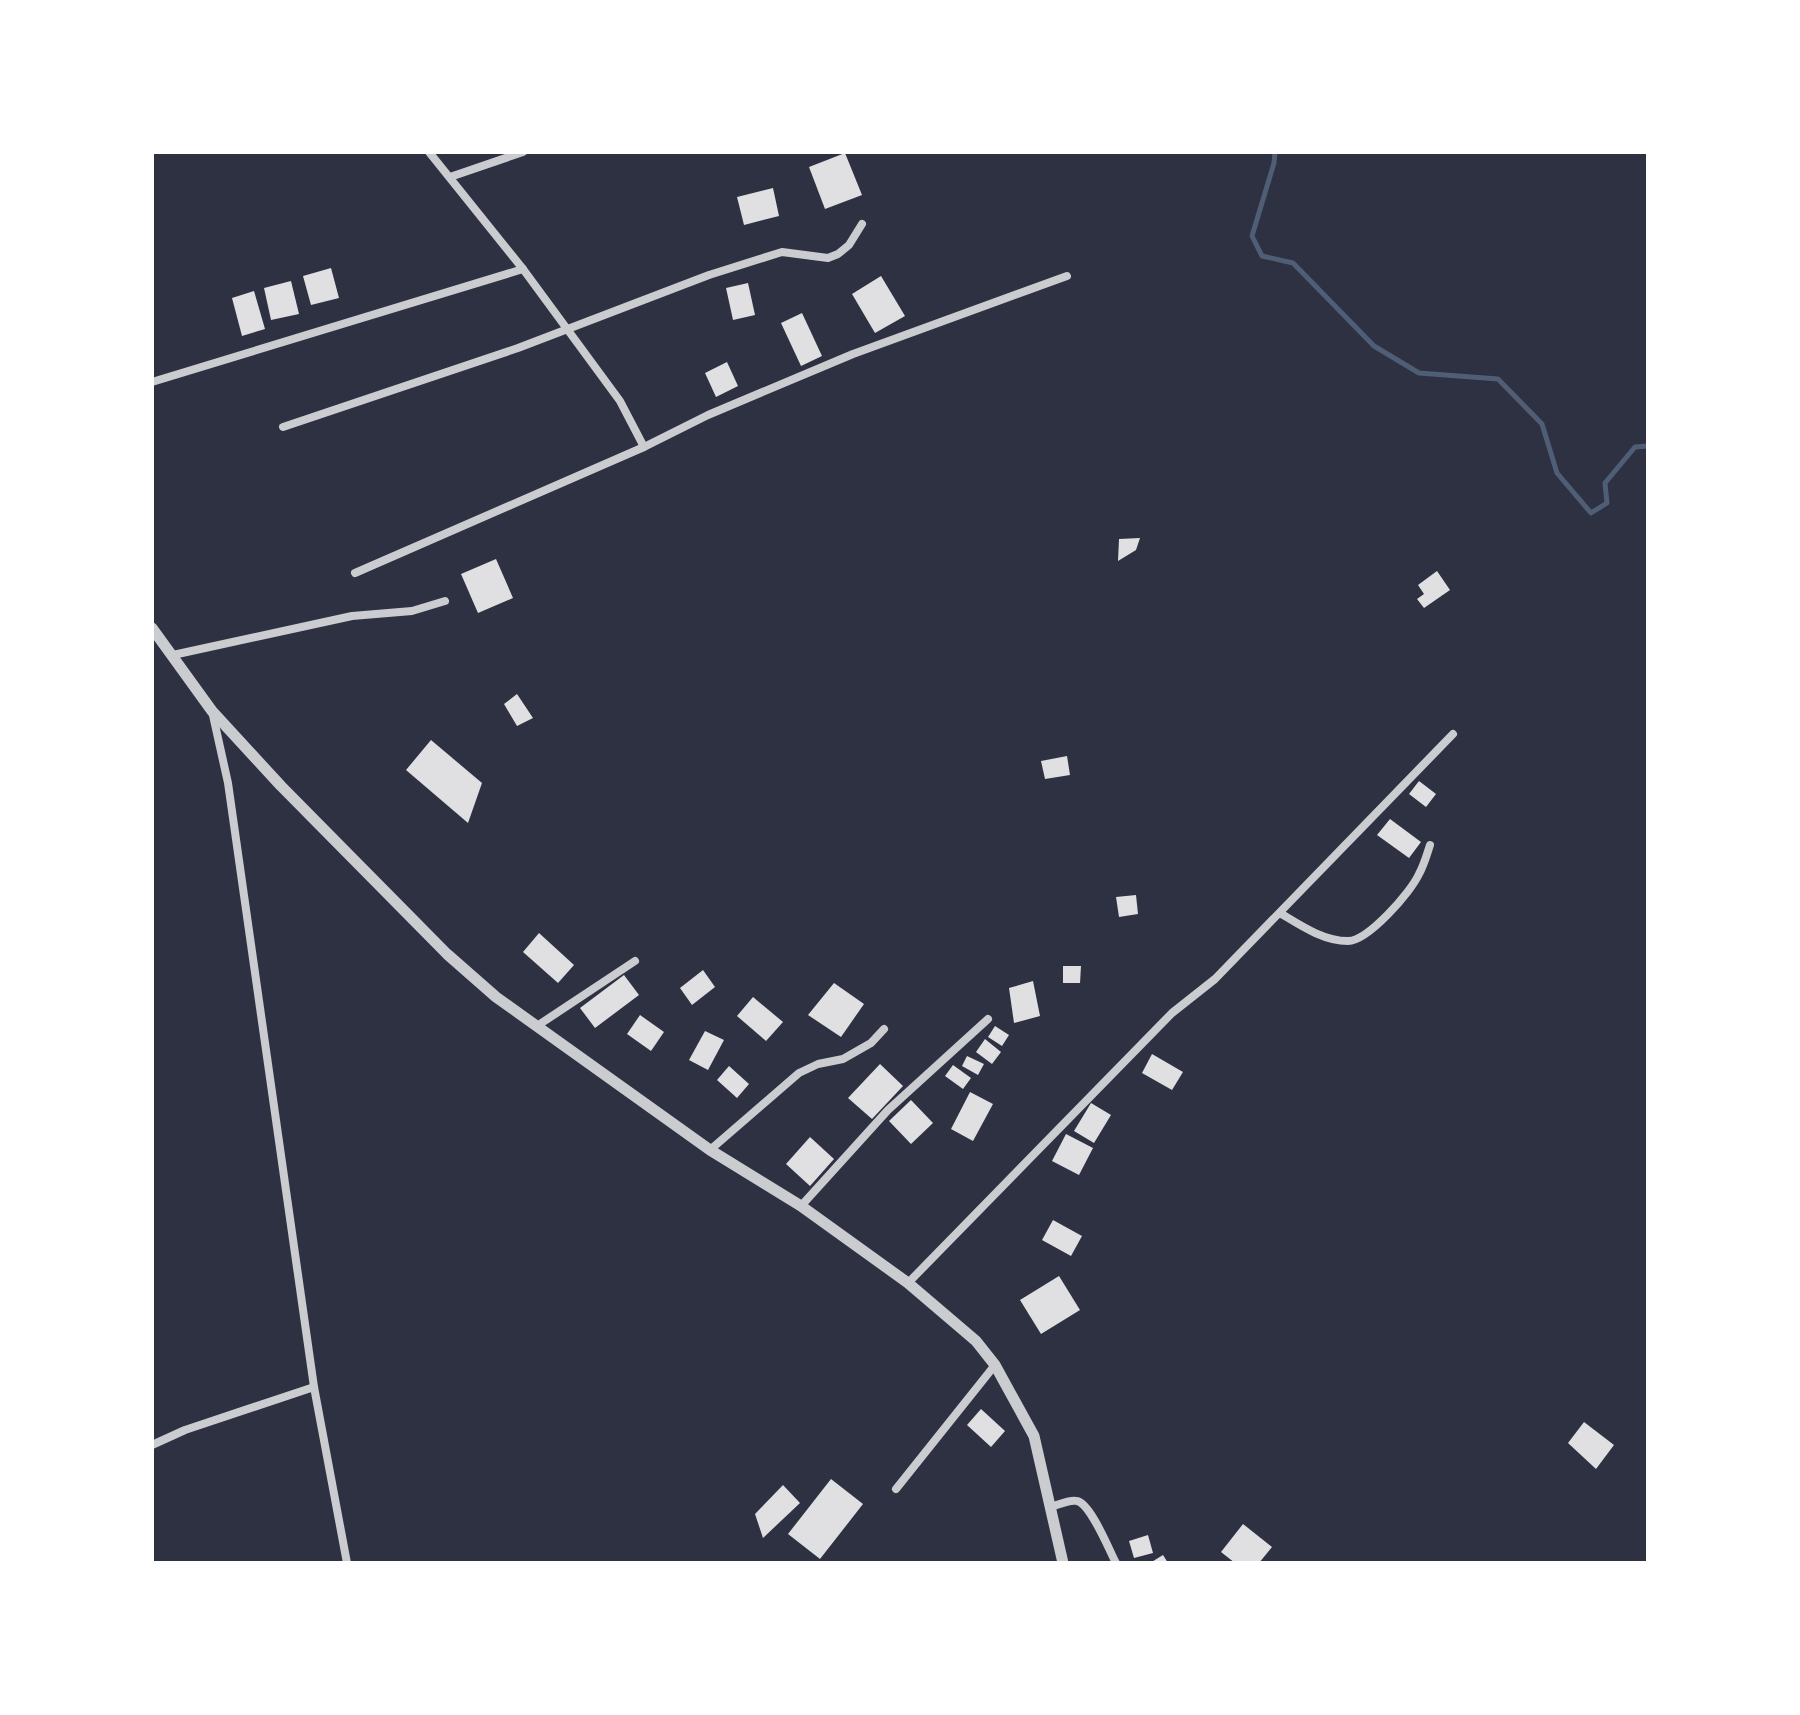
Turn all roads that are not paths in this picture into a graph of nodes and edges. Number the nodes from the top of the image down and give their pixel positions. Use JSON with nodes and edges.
{"nodes":[{"id":1,"x":429,"y":152,"type":"edge"},
{"id":2,"x":523,"y":152,"type":"edge"},
{"id":3,"x":450,"y":177,"type":"junction"},
{"id":4,"x":862,"y":224,"type":"dead end"},
{"id":5,"x":523,"y":269,"type":"junction"},
{"id":6,"x":1067,"y":276,"type":"dead end"},
{"id":7,"x":568,"y":330,"type":"junction"},
{"id":8,"x":152,"y":382,"type":"edge"},
{"id":9,"x":283,"y":427,"type":"dead end"},
{"id":10,"x":644,"y":447,"type":"junction"},
{"id":11,"x":355,"y":573,"type":"dead end"},
{"id":12,"x":445,"y":601,"type":"dead end"},
{"id":13,"x":152,"y":628,"type":"edge"},
{"id":14,"x":173,"y":655,"type":"junction"},
{"id":15,"x":212,"y":711,"type":"junction"},
{"id":16,"x":1453,"y":734,"type":"dead end"},
{"id":17,"x":1430,"y":845,"type":"dead end"},
{"id":18,"x":1280,"y":913,"type":"junction"},
{"id":19,"x":635,"y":961,"type":"dead end"},
{"id":20,"x":988,"y":1019,"type":"dead end"},
{"id":21,"x":537,"y":1026,"type":"junction"},
{"id":22,"x":884,"y":1029,"type":"dead end"},
{"id":23,"x":710,"y":1150,"type":"junction"},
{"id":24,"x":801,"y":1206,"type":"junction"},
{"id":25,"x":908,"y":1283,"type":"junction"},
{"id":26,"x":995,"y":1365,"type":"junction"},
{"id":27,"x":314,"y":1387,"type":"junction"},
{"id":28,"x":152,"y":1445,"type":"edge"},
{"id":29,"x":896,"y":1489,"type":"dead end"},
{"id":30,"x":1051,"y":1507,"type":"junction"},
{"id":31,"x":347,"y":1563,"type":"edge"},
{"id":32,"x":1063,"y":1563,"type":"edge"},
{"id":33,"x":1116,"y":1563,"type":"edge"}],
"edges":[{"from":1,"to":3,"type":"street"},
{"from":2,"to":3,"type":"street"},
{"from":3,"to":5,"type":"street"},
{"from":4,"to":7,"type":"street"},
{"from":5,"to":7,"type":"street"},
{"from":5,"to":8,"type":"street"},
{"from":6,"to":10,"type":"street"},
{"from":7,"to":9,"type":"street"},
{"from":7,"to":10,"type":"street"},
{"from":10,"to":11,"type":"street"},
{"from":12,"to":14,"type":"street"},
{"from":13,"to":14,"type":"street"},
{"from":14,"to":15,"type":"street"},
{"from":15,"to":21,"type":"street"},
{"from":15,"to":27,"type":"street"},
{"from":16,"to":18,"type":"street"},
{"from":17,"to":18,"type":"street"},
{"from":18,"to":25,"type":"street"},
{"from":19,"to":21,"type":"street"},
{"from":20,"to":24,"type":"street"},
{"from":21,"to":23,"type":"street"},
{"from":22,"to":23,"type":"street"},
{"from":23,"to":24,"type":"street"},
{"from":24,"to":25,"type":"street"},
{"from":25,"to":26,"type":"street"},
{"from":26,"to":29,"type":"street"},
{"from":26,"to":30,"type":"street"},
{"from":27,"to":28,"type":"street"},
{"from":27,"to":31,"type":"street"},
{"from":30,"to":32,"type":"street"},
{"from":30,"to":33,"type":"street"}]}
